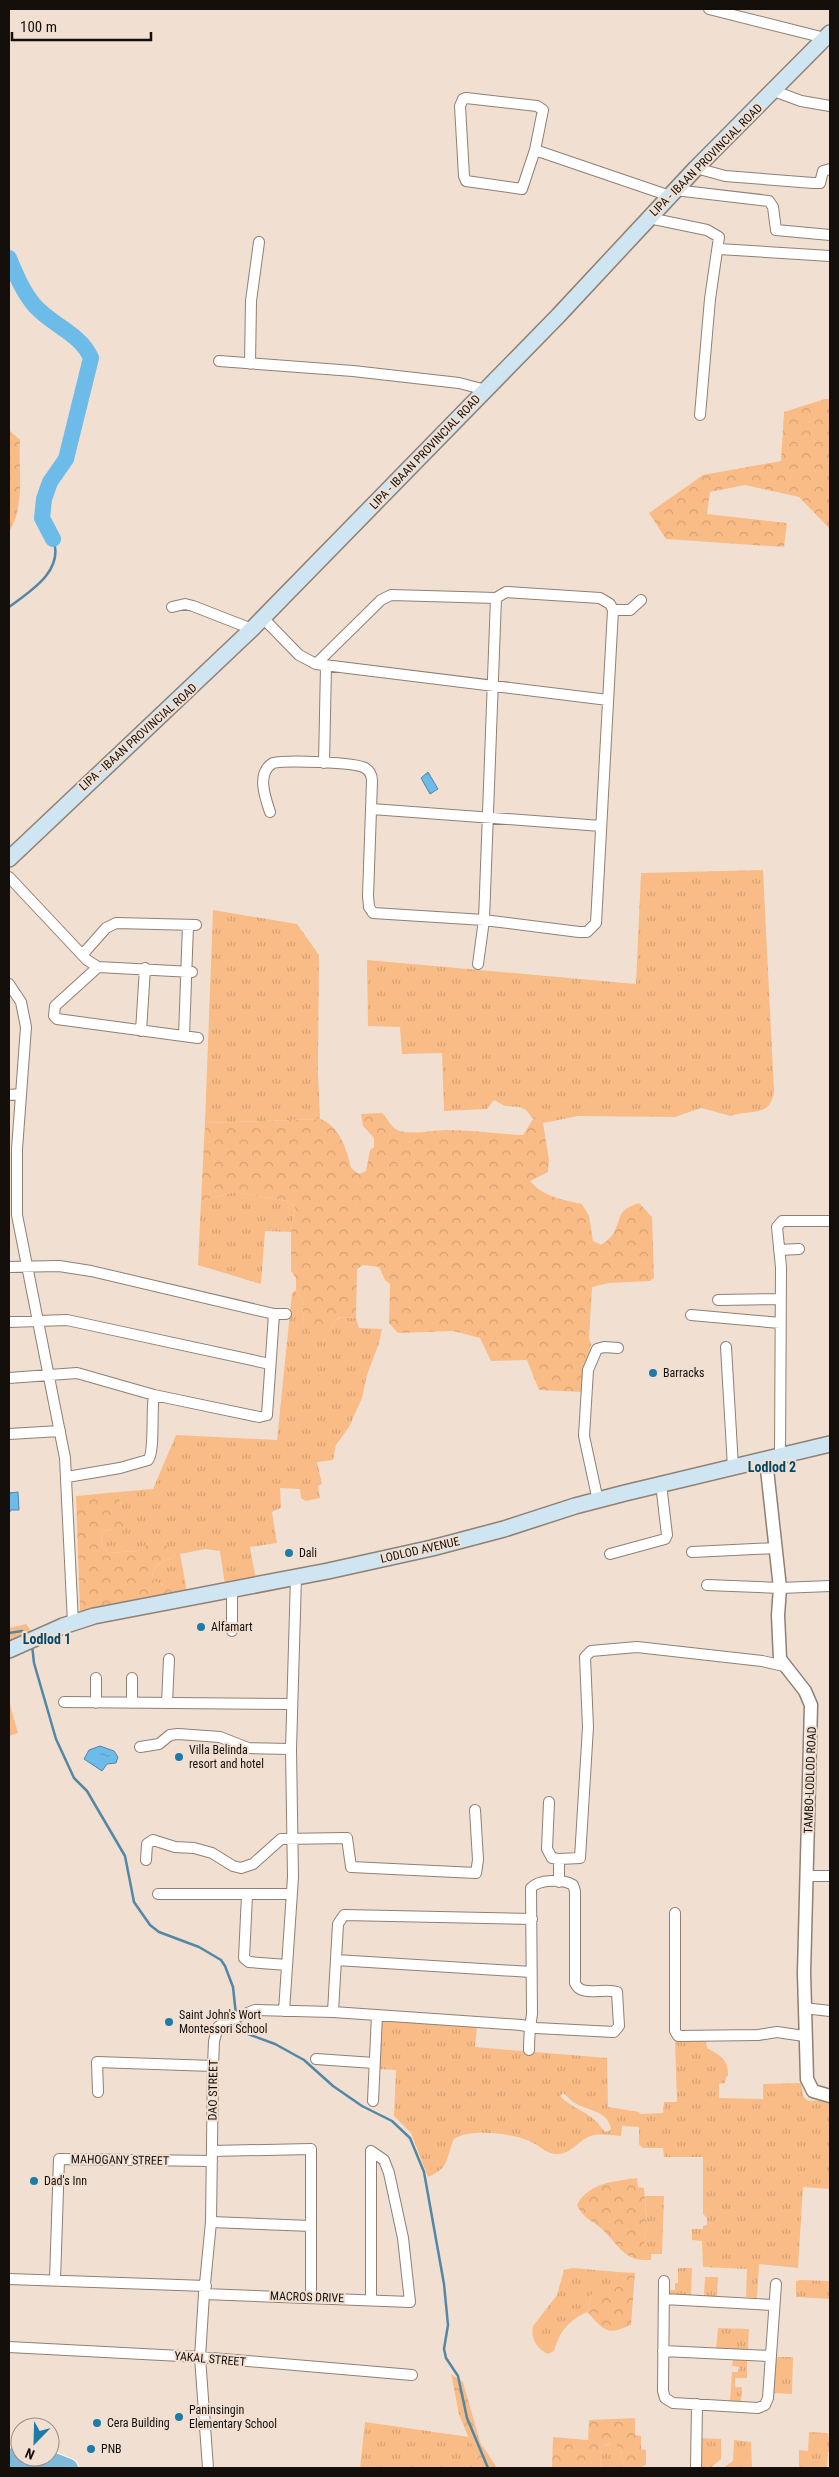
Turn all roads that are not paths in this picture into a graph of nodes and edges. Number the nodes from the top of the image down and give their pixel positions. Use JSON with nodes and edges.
{"nodes":[{"id":1,"x":708,"y":9,"type":"edge"},
{"id":2,"x":828,"y":36,"type":"edge"},
{"id":3,"x":774,"y":91,"type":"junction"},
{"id":4,"x":830,"y":106,"type":"edge"},
{"id":5,"x":535,"y":150,"type":"junction"},
{"id":6,"x":696,"y":168,"type":"junction"},
{"id":7,"x":830,"y":169,"type":"edge"},
{"id":8,"x":672,"y":193,"type":"junction"},
{"id":9,"x":649,"y":218,"type":"junction"},
{"id":10,"x":830,"y":235,"type":"edge"},
{"id":11,"x":259,"y":242,"type":"dead end"},
{"id":12,"x":719,"y":249,"type":"junction"},
{"id":13,"x":830,"y":256,"type":"edge"},
{"id":14,"x":219,"y":361,"type":"dead end"},
{"id":15,"x":250,"y":364,"type":"junction"},
{"id":16,"x":486,"y":390,"type":"junction"},
{"id":17,"x":700,"y":415,"type":"dead end"},
{"id":18,"x":496,"y":598,"type":"junction"},
{"id":19,"x":641,"y":600,"type":"dead end"},
{"id":20,"x":172,"y":607,"type":"dead end"},
{"id":21,"x":613,"y":610,"type":"junction"},
{"id":22,"x":263,"y":618,"type":"junction"},
{"id":23,"x":252,"y":629,"type":"junction"},
{"id":24,"x":321,"y":665,"type":"junction"},
{"id":25,"x":491,"y":687,"type":"junction"},
{"id":26,"x":608,"y":700,"type":"junction"},
{"id":27,"x":324,"y":763,"type":"junction"},
{"id":28,"x":372,"y":810,"type":"junction"},
{"id":29,"x":270,"y":812,"type":"dead end"},
{"id":30,"x":487,"y":819,"type":"junction"},
{"id":31,"x":601,"y":826,"type":"junction"},
{"id":32,"x":9,"y":858,"type":"edge"},
{"id":33,"x":9,"y":877,"type":"edge"},
{"id":34,"x":484,"y":920,"type":"junction"},
{"id":35,"x":83,"y":954,"type":"junction"},
{"id":36,"x":478,"y":964,"type":"dead end"},
{"id":37,"x":98,"y":967,"type":"junction"},
{"id":38,"x":144,"y":968,"type":"junction"},
{"id":39,"x":190,"y":972,"type":"junction"},
{"id":40,"x":9,"y":984,"type":"edge"},
{"id":41,"x":141,"y":1031,"type":"junction"},
{"id":42,"x":184,"y":1036,"type":"junction"},
{"id":43,"x":198,"y":1038,"type":"dead end"},
{"id":44,"x":21,"y":1094,"type":"junction"},
{"id":45,"x":9,"y":1095,"type":"edge"},
{"id":46,"x":13,"y":1150,"type":"edge"},
{"id":47,"x":13,"y":1216,"type":"edge"},
{"id":48,"x":830,"y":1221,"type":"edge"},
{"id":49,"x":799,"y":1249,"type":"dead end"},
{"id":50,"x":779,"y":1250,"type":"junction"},
{"id":51,"x":9,"y":1267,"type":"edge"},
{"id":52,"x":26,"y":1267,"type":"junction"},
{"id":53,"x":780,"y":1299,"type":"junction"},
{"id":54,"x":718,"y":1300,"type":"dead end"},
{"id":55,"x":274,"y":1314,"type":"junction"},
{"id":56,"x":286,"y":1314,"type":"dead end"},
{"id":57,"x":691,"y":1315,"type":"dead end"},
{"id":58,"x":37,"y":1320,"type":"junction"},
{"id":59,"x":9,"y":1322,"type":"edge"},
{"id":60,"x":780,"y":1323,"type":"junction"},
{"id":61,"x":726,"y":1347,"type":"dead end"},
{"id":62,"x":618,"y":1348,"type":"dead end"},
{"id":63,"x":270,"y":1364,"type":"junction"},
{"id":64,"x":48,"y":1374,"type":"junction"},
{"id":65,"x":9,"y":1378,"type":"edge"},
{"id":66,"x":154,"y":1395,"type":"junction"},
{"id":67,"x":60,"y":1431,"type":"junction"},
{"id":68,"x":9,"y":1434,"type":"edge"},
{"id":69,"x":830,"y":1444,"type":"edge"},
{"id":70,"x":773,"y":1458,"type":"junction"},
{"id":71,"x":733,"y":1467,"type":"junction"},
{"id":72,"x":67,"y":1477,"type":"junction"},
{"id":73,"x":661,"y":1484,"type":"junction"},
{"id":74,"x":598,"y":1501,"type":"junction"},
{"id":75,"x":776,"y":1548,"type":"junction"},
{"id":76,"x":692,"y":1552,"type":"dead end"},
{"id":77,"x":610,"y":1554,"type":"dead end"},
{"id":78,"x":296,"y":1577,"type":"junction"},
{"id":79,"x":707,"y":1585,"type":"dead end"},
{"id":80,"x":830,"y":1586,"type":"edge"},
{"id":81,"x":780,"y":1588,"type":"junction"},
{"id":82,"x":232,"y":1589,"type":"junction"},
{"id":83,"x":73,"y":1623,"type":"junction"},
{"id":84,"x":232,"y":1631,"type":"dead end"},
{"id":85,"x":16,"y":1647,"type":"edge"},
{"id":86,"x":169,"y":1659,"type":"dead end"},
{"id":87,"x":784,"y":1666,"type":"junction"},
{"id":88,"x":96,"y":1678,"type":"dead end"},
{"id":89,"x":132,"y":1678,"type":"dead end"},
{"id":90,"x":64,"y":1702,"type":"dead end"},
{"id":91,"x":96,"y":1703,"type":"junction"},
{"id":92,"x":132,"y":1703,"type":"junction"},
{"id":93,"x":167,"y":1703,"type":"junction"},
{"id":94,"x":292,"y":1704,"type":"junction"},
{"id":95,"x":140,"y":1747,"type":"dead end"},
{"id":96,"x":291,"y":1749,"type":"junction"},
{"id":97,"x":549,"y":1802,"type":"dead end"},
{"id":98,"x":475,"y":1810,"type":"dead end"},
{"id":99,"x":291,"y":1838,"type":"junction"},
{"id":100,"x":559,"y":1859,"type":"junction"},
{"id":101,"x":146,"y":1860,"type":"dead end"},
{"id":102,"x":807,"y":1876,"type":"junction"},
{"id":103,"x":830,"y":1876,"type":"edge"},
{"id":104,"x":559,"y":1882,"type":"junction"},
{"id":105,"x":158,"y":1894,"type":"dead end"},
{"id":106,"x":292,"y":1894,"type":"junction"},
{"id":107,"x":247,"y":1895,"type":"junction"},
{"id":108,"x":675,"y":1913,"type":"dead end"},
{"id":109,"x":532,"y":1919,"type":"junction"},
{"id":110,"x":336,"y":1960,"type":"junction"},
{"id":111,"x":287,"y":1965,"type":"junction"},
{"id":112,"x":531,"y":1972,"type":"junction"},
{"id":113,"x":804,"y":2008,"type":"junction"},
{"id":114,"x":284,"y":2011,"type":"junction"},
{"id":115,"x":830,"y":2011,"type":"edge"},
{"id":116,"x":333,"y":2012,"type":"junction"},
{"id":117,"x":377,"y":2015,"type":"junction"},
{"id":118,"x":529,"y":2028,"type":"junction"},
{"id":119,"x":804,"y":2036,"type":"junction"},
{"id":120,"x":529,"y":2050,"type":"dead end"},
{"id":121,"x":316,"y":2059,"type":"dead end"},
{"id":122,"x":374,"y":2063,"type":"junction"},
{"id":123,"x":214,"y":2066,"type":"junction"},
{"id":124,"x":98,"y":2092,"type":"dead end"},
{"id":125,"x":830,"y":2096,"type":"edge"},
{"id":126,"x":373,"y":2101,"type":"dead end"},
{"id":127,"x":212,"y":2156,"type":"junction"},
{"id":128,"x":211,"y":2222,"type":"junction"},
{"id":129,"x":311,"y":2226,"type":"junction"},
{"id":130,"x":9,"y":2279,"type":"edge"},
{"id":131,"x":55,"y":2280,"type":"junction"},
{"id":132,"x":664,"y":2281,"type":"dead end"},
{"id":133,"x":776,"y":2284,"type":"dead end"},
{"id":134,"x":205,"y":2290,"type":"junction"},
{"id":135,"x":311,"y":2297,"type":"junction"},
{"id":136,"x":664,"y":2298,"type":"junction"},
{"id":137,"x":371,"y":2299,"type":"junction"},
{"id":138,"x":774,"y":2305,"type":"junction"},
{"id":139,"x":9,"y":2347,"type":"edge"},
{"id":140,"x":663,"y":2351,"type":"junction"},
{"id":141,"x":770,"y":2356,"type":"junction"},
{"id":142,"x":200,"y":2358,"type":"junction"},
{"id":143,"x":412,"y":2375,"type":"dead end"},
{"id":144,"x":697,"y":2404,"type":"junction"},
{"id":145,"x":9,"y":2457,"type":"edge"},
{"id":146,"x":39,"y":2468,"type":"edge"},
{"id":147,"x":208,"y":2468,"type":"edge"},
{"id":148,"x":696,"y":2468,"type":"edge"}],
"edges":[{"from":1,"to":2,"type":"street"},
{"from":2,"to":3,"type":"main road","name":"LIPA - IBAAN PROVINCIAL ROAD"},
{"from":3,"to":4,"type":"street"},
{"from":3,"to":6,"type":"main road","name":"LIPA - IBAAN PROVINCIAL ROAD"},
{"from":5,"to":5,"type":"street"},
{"from":5,"to":8,"type":"street"},
{"from":6,"to":7,"type":"street"},
{"from":6,"to":8,"type":"main road","name":"LIPA - IBAAN PROVINCIAL ROAD"},
{"from":8,"to":9,"type":"main road","name":"LIPA - IBAAN PROVINCIAL ROAD"},
{"from":8,"to":10,"type":"street"},
{"from":9,"to":12,"type":"street"},
{"from":9,"to":16,"type":"main road","name":"LIPA - IBAAN PROVINCIAL ROAD"},
{"from":11,"to":15,"type":"street"},
{"from":12,"to":13,"type":"street"},
{"from":12,"to":17,"type":"street"},
{"from":14,"to":15,"type":"street"},
{"from":15,"to":16,"type":"street"},
{"from":16,"to":22,"type":"main road","name":"LIPA - IBAAN PROVINCIAL ROAD"},
{"from":18,"to":21,"type":"street"},
{"from":18,"to":24,"type":"street"},
{"from":18,"to":25,"type":"street"},
{"from":19,"to":21,"type":"street"},
{"from":20,"to":23,"type":"street"},
{"from":21,"to":26,"type":"street"},
{"from":22,"to":23,"type":"main road","name":"LIPA - IBAAN PROVINCIAL ROAD"},
{"from":22,"to":24,"type":"street"},
{"from":23,"to":32,"type":"main road","name":"LIPA - IBAAN PROVINCIAL ROAD"},
{"from":24,"to":25,"type":"street"},
{"from":24,"to":27,"type":"street"},
{"from":25,"to":26,"type":"street"},
{"from":25,"to":30,"type":"street"},
{"from":26,"to":31,"type":"street"},
{"from":27,"to":28,"type":"street"},
{"from":27,"to":29,"type":"street"},
{"from":28,"to":30,"type":"street"},
{"from":28,"to":34,"type":"street"},
{"from":30,"to":31,"type":"street"},
{"from":30,"to":34,"type":"street"},
{"from":31,"to":34,"type":"street"},
{"from":33,"to":35,"type":"street"},
{"from":34,"to":36,"type":"street"},
{"from":35,"to":37,"type":"street"},
{"from":35,"to":39,"type":"street"},
{"from":37,"to":38,"type":"street"},
{"from":37,"to":41,"type":"street"},
{"from":38,"to":39,"type":"street"},
{"from":38,"to":41,"type":"street"},
{"from":39,"to":42,"type":"street"},
{"from":40,"to":44,"type":"street"},
{"from":41,"to":42,"type":"street"},
{"from":42,"to":43,"type":"street"},
{"from":44,"to":45,"type":"street"},
{"from":44,"to":46,"type":"street"},
{"from":46,"to":47,"type":"street"},
{"from":47,"to":52,"type":"street"},
{"from":48,"to":50,"type":"street"},
{"from":49,"to":50,"type":"street"},
{"from":50,"to":53,"type":"street"},
{"from":51,"to":52,"type":"street"},
{"from":52,"to":55,"type":"street"},
{"from":52,"to":58,"type":"street"},
{"from":53,"to":54,"type":"street"},
{"from":53,"to":60,"type":"street"},
{"from":55,"to":56,"type":"street"},
{"from":55,"to":63,"type":"street"},
{"from":57,"to":60,"type":"street"},
{"from":58,"to":59,"type":"street"},
{"from":58,"to":63,"type":"street"},
{"from":58,"to":64,"type":"street"},
{"from":60,"to":70,"type":"street"},
{"from":61,"to":71,"type":"street"},
{"from":62,"to":74,"type":"street"},
{"from":63,"to":66,"type":"street"},
{"from":64,"to":65,"type":"street"},
{"from":64,"to":66,"type":"street"},
{"from":64,"to":67,"type":"street"},
{"from":66,"to":72,"type":"street"},
{"from":67,"to":68,"type":"street"},
{"from":67,"to":72,"type":"street"},
{"from":69,"to":70,"type":"main road","name":"LODLOD AVENUE"},
{"from":70,"to":71,"type":"main road","name":"LODLOD AVENUE"},
{"from":70,"to":75,"type":"street","name":"TAMBO-LODLOD ROAD"},
{"from":71,"to":73,"type":"main road","name":"LODLOD AVENUE"},
{"from":72,"to":83,"type":"street"},
{"from":73,"to":74,"type":"main road","name":"LODLOD AVENUE"},
{"from":73,"to":77,"type":"street"},
{"from":74,"to":78,"type":"main road","name":"LODLOD AVENUE"},
{"from":75,"to":76,"type":"street"},
{"from":75,"to":81,"type":"street","name":"TAMBO-LODLOD ROAD"},
{"from":78,"to":82,"type":"main road","name":"LODLOD AVENUE"},
{"from":78,"to":94,"type":"street"},
{"from":79,"to":81,"type":"street"},
{"from":80,"to":81,"type":"street"},
{"from":81,"to":87,"type":"street","name":"TAMBO-LODLOD ROAD"},
{"from":82,"to":83,"type":"main road","name":"LODLOD AVENUE"},
{"from":82,"to":84,"type":"street"},
{"from":83,"to":85,"type":"main road","name":"LODLOD AVENUE"},
{"from":86,"to":93,"type":"street"},
{"from":87,"to":100,"type":"street"},
{"from":87,"to":102,"type":"street","name":"TAMBO-LODLOD ROAD"},
{"from":88,"to":91,"type":"street"},
{"from":89,"to":92,"type":"street"},
{"from":90,"to":91,"type":"street"},
{"from":91,"to":92,"type":"street"},
{"from":92,"to":93,"type":"street"},
{"from":93,"to":94,"type":"street"},
{"from":94,"to":96,"type":"street"},
{"from":95,"to":96,"type":"street"},
{"from":96,"to":99,"type":"street"},
{"from":97,"to":100,"type":"street"},
{"from":98,"to":99,"type":"street"},
{"from":99,"to":101,"type":"street"},
{"from":99,"to":106,"type":"street"},
{"from":100,"to":104,"type":"street"},
{"from":102,"to":103,"type":"street"},
{"from":102,"to":113,"type":"street","name":"TAMBO-LODLOD ROAD"},
{"from":104,"to":109,"type":"street"},
{"from":104,"to":118,"type":"street","name":"DAO STREET"},
{"from":105,"to":107,"type":"street"},
{"from":106,"to":107,"type":"street"},
{"from":106,"to":111,"type":"street"},
{"from":107,"to":111,"type":"street"},
{"from":108,"to":119,"type":"street"},
{"from":109,"to":110,"type":"street"},
{"from":109,"to":112,"type":"street"},
{"from":110,"to":112,"type":"street"},
{"from":110,"to":116,"type":"street"},
{"from":111,"to":114,"type":"street"},
{"from":112,"to":118,"type":"street"},
{"from":113,"to":115,"type":"street"},
{"from":113,"to":119,"type":"street","name":"TAMBO-LODLOD ROAD"},
{"from":114,"to":116,"type":"street","name":"DAO STREET"},
{"from":114,"to":123,"type":"street","name":"DAO STREET"},
{"from":116,"to":117,"type":"street","name":"DAO STREET"},
{"from":117,"to":118,"type":"street","name":"DAO STREET"},
{"from":117,"to":122,"type":"street"},
{"from":118,"to":120,"type":"street"},
{"from":119,"to":125,"type":"street","name":"TAMBO-LODLOD ROAD"},
{"from":121,"to":122,"type":"street"},
{"from":122,"to":126,"type":"street"},
{"from":123,"to":124,"type":"street"},
{"from":123,"to":127,"type":"street","name":"DAO STREET"},
{"from":127,"to":128,"type":"street","name":"DAO STREET"},
{"from":127,"to":129,"type":"street"},
{"from":127,"to":131,"type":"street","name":"MAHOGANY STREET"},
{"from":128,"to":129,"type":"street"},
{"from":128,"to":134,"type":"street","name":"DAO STREET"},
{"from":129,"to":135,"type":"street"},
{"from":130,"to":131,"type":"street","name":"MACROS DRIVE"},
{"from":131,"to":134,"type":"street","name":"MACROS DRIVE"},
{"from":132,"to":136,"type":"street"},
{"from":133,"to":138,"type":"street"},
{"from":134,"to":135,"type":"street","name":"MACROS DRIVE"},
{"from":134,"to":142,"type":"street","name":"DAO STREET"},
{"from":135,"to":137,"type":"street","name":"MACROS DRIVE"},
{"from":136,"to":138,"type":"street"},
{"from":136,"to":140,"type":"street"},
{"from":137,"to":137,"type":"street","name":"MACROS DRIVE"},
{"from":138,"to":141,"type":"street"},
{"from":139,"to":142,"type":"street","name":"YAKAL STREET"},
{"from":140,"to":141,"type":"street"},
{"from":140,"to":144,"type":"street"},
{"from":141,"to":144,"type":"street"},
{"from":142,"to":143,"type":"street","name":"YAKAL STREET"},
{"from":142,"to":147,"type":"street","name":"DAO STREET"},
{"from":144,"to":148,"type":"street"},
{"from":145,"to":146,"type":"highway"}]}
